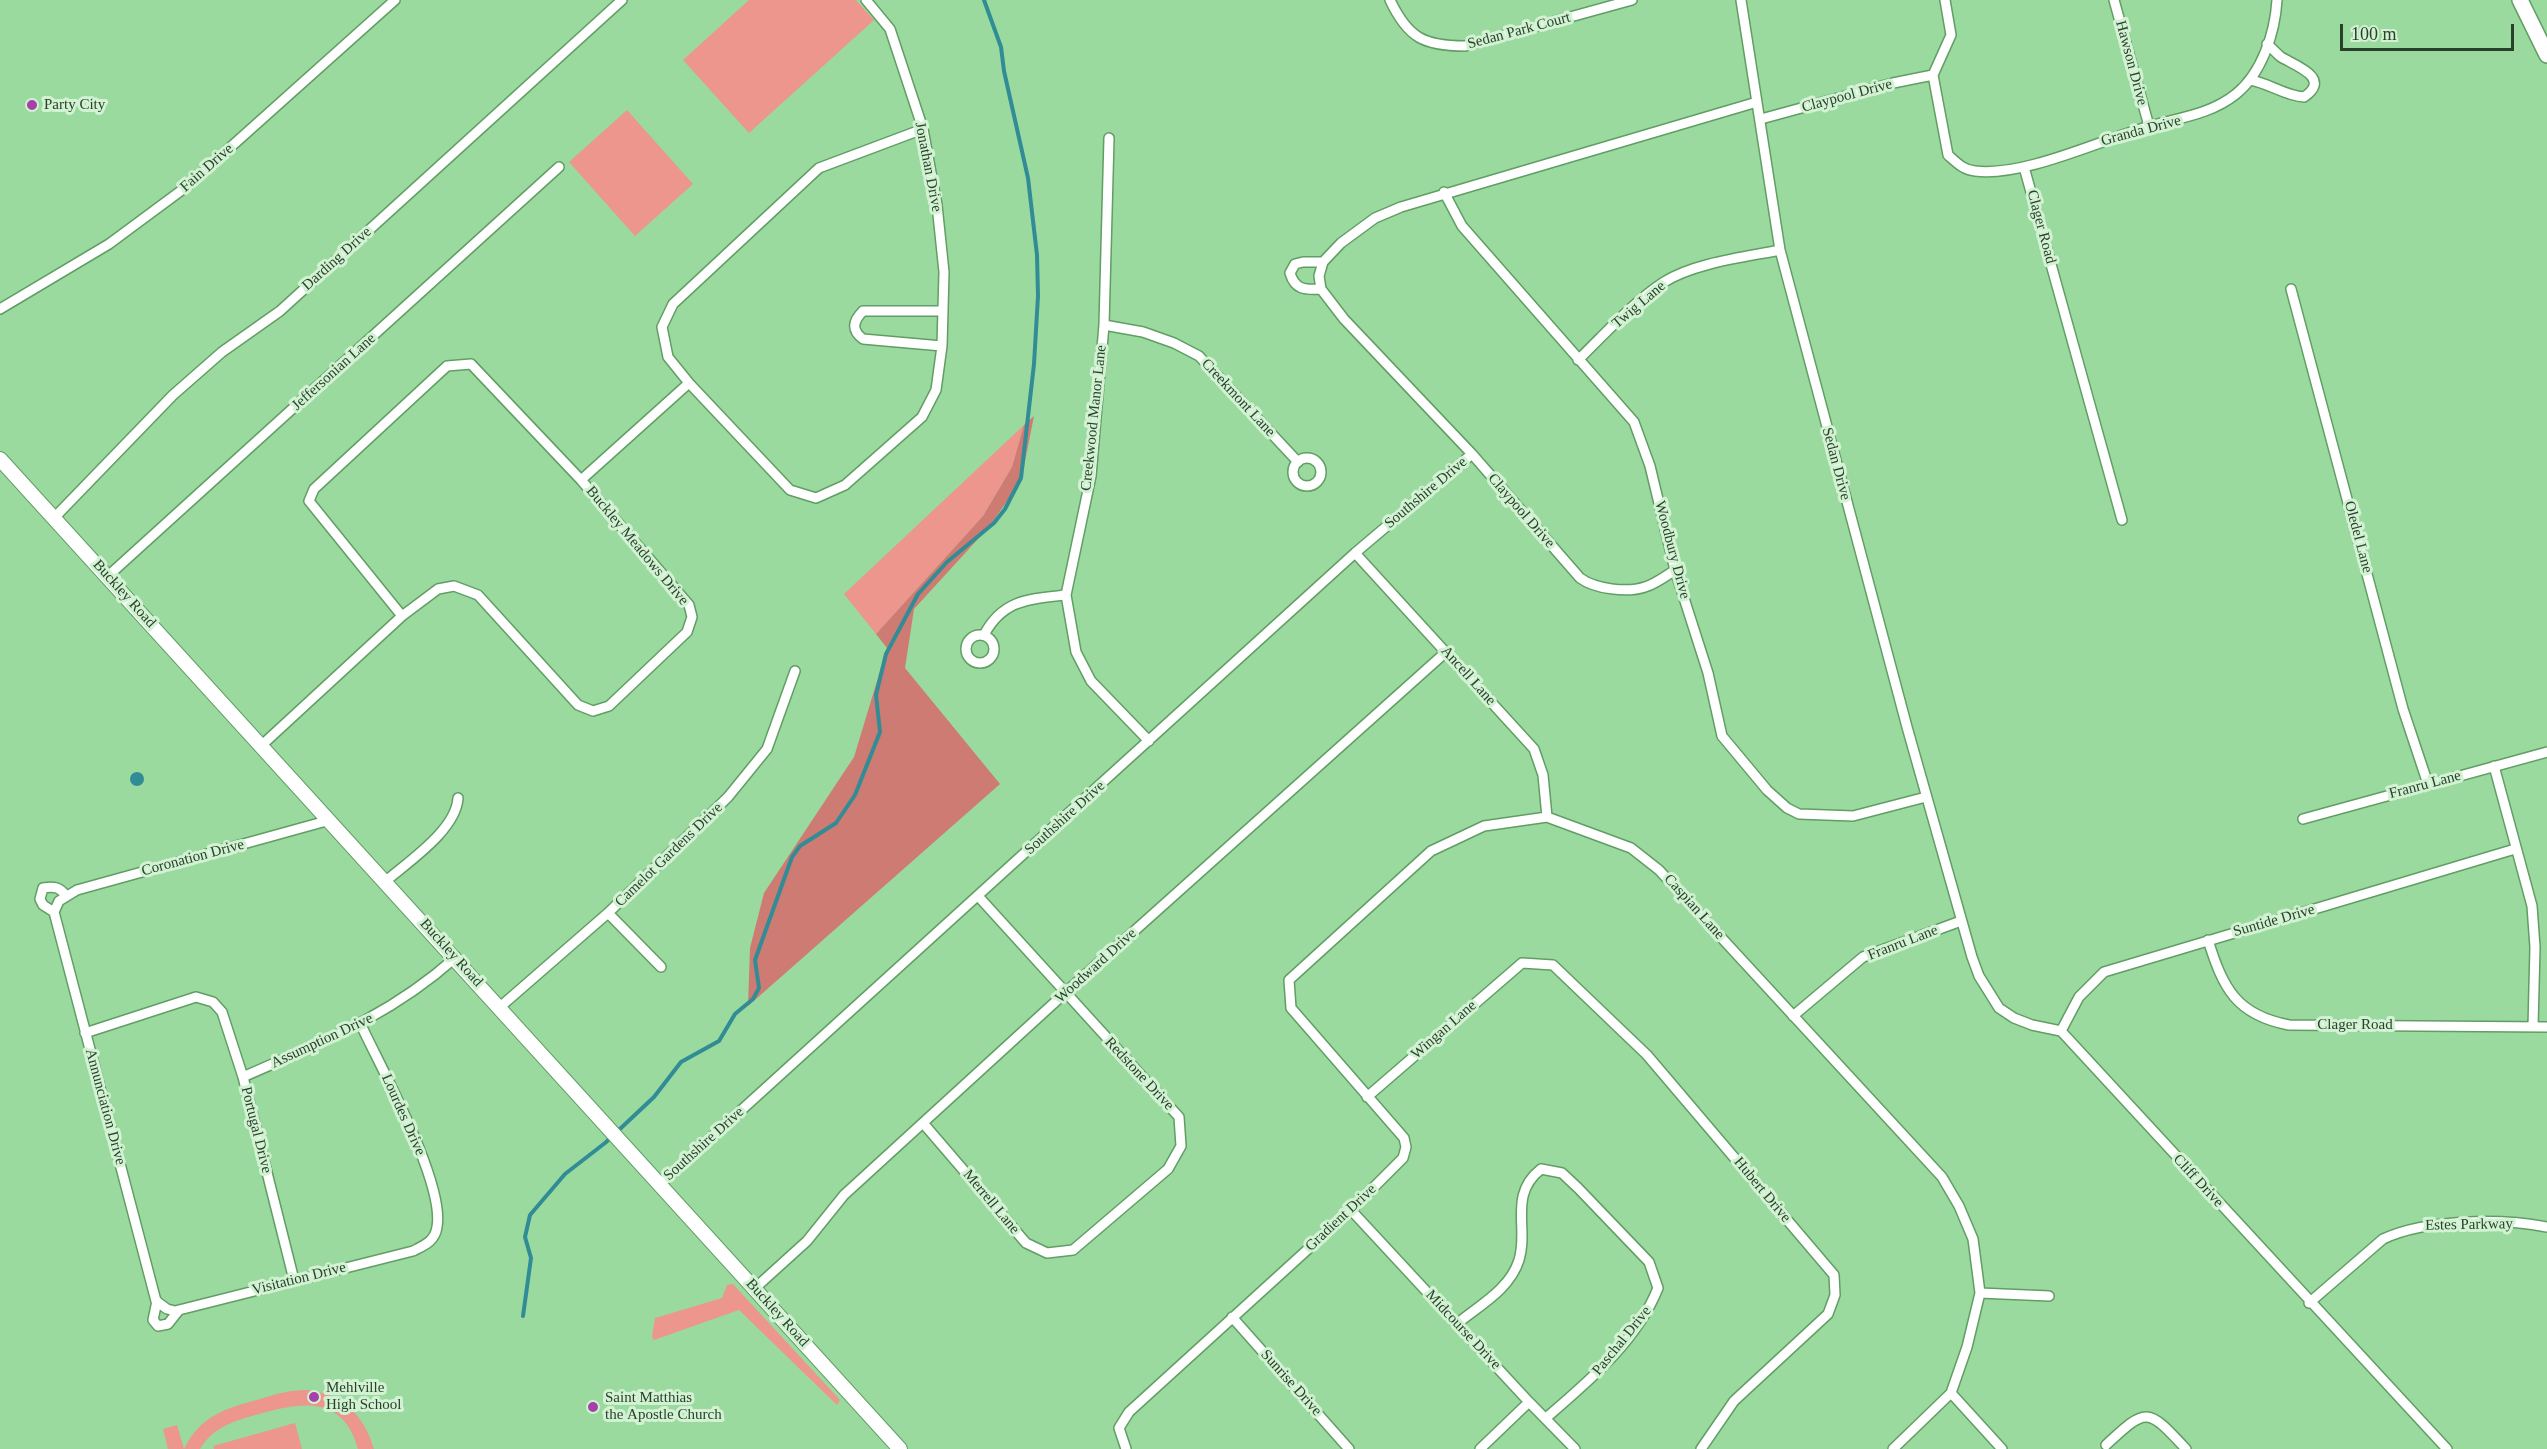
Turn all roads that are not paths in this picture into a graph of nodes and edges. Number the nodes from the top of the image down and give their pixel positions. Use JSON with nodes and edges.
{"nodes":[{"id":1,"x":395,"y":0,"type":"edge"},
{"id":2,"x":622,"y":0,"type":"edge"},
{"id":3,"x":866,"y":0,"type":"edge"},
{"id":4,"x":1390,"y":0,"type":"edge"},
{"id":5,"x":1632,"y":0,"type":"edge"},
{"id":6,"x":1741,"y":0,"type":"edge"},
{"id":7,"x":1945,"y":0,"type":"edge"},
{"id":8,"x":2114,"y":0,"type":"edge"},
{"id":9,"x":2277,"y":0,"type":"edge"},
{"id":10,"x":2520,"y":0,"type":"edge"},
{"id":11,"x":2267,"y":44,"type":"junction"},
{"id":12,"x":2547,"y":55,"type":"edge"},
{"id":13,"x":1933,"y":75,"type":"junction"},
{"id":14,"x":2250,"y":80,"type":"junction"},
{"id":15,"x":1757,"y":102,"type":"junction"},
{"id":16,"x":1761,"y":119,"type":"junction"},
{"id":17,"x":2149,"y":126,"type":"junction"},
{"id":18,"x":923,"y":129,"type":"junction"},
{"id":19,"x":1109,"y":138,"type":"dead end"},
{"id":20,"x":559,"y":166,"type":"dead end"},
{"id":21,"x":2024,"y":167,"type":"junction"},
{"id":22,"x":1444,"y":192,"type":"junction"},
{"id":23,"x":1780,"y":250,"type":"junction"},
{"id":24,"x":1323,"y":262,"type":"junction"},
{"id":25,"x":1321,"y":289,"type":"junction"},
{"id":26,"x":2292,"y":289,"type":"dead end"},
{"id":27,"x":0,"y":309,"type":"edge"},
{"id":28,"x":943,"y":311,"type":"junction"},
{"id":29,"x":1104,"y":325,"type":"junction"},
{"id":30,"x":942,"y":346,"type":"junction"},
{"id":31,"x":1578,"y":360,"type":"junction"},
{"id":32,"x":688,"y":383,"type":"junction"},
{"id":33,"x":1472,"y":454,"type":"junction"},
{"id":34,"x":0,"y":459,"type":"edge"},
{"id":35,"x":1298,"y":462,"type":"dead end"},
{"id":36,"x":581,"y":480,"type":"junction"},
{"id":37,"x":54,"y":518,"type":"junction"},
{"id":38,"x":2122,"y":520,"type":"dead end"},
{"id":39,"x":1354,"y":553,"type":"junction"},
{"id":40,"x":1675,"y":570,"type":"junction"},
{"id":41,"x":108,"y":576,"type":"junction"},
{"id":42,"x":1066,"y":595,"type":"junction"},
{"id":43,"x":402,"y":616,"type":"junction"},
{"id":44,"x":984,"y":635,"type":"dead end"},
{"id":45,"x":1446,"y":652,"type":"junction"},
{"id":46,"x":795,"y":671,"type":"dead end"},
{"id":47,"x":1149,"y":741,"type":"junction"},
{"id":48,"x":262,"y":745,"type":"junction"},
{"id":49,"x":2547,"y":752,"type":"edge"},
{"id":50,"x":2494,"y":766,"type":"junction"},
{"id":51,"x":2428,"y":784,"type":"junction"},
{"id":52,"x":1926,"y":796,"type":"junction"},
{"id":53,"x":458,"y":798,"type":"dead end"},
{"id":54,"x":1547,"y":817,"type":"junction"},
{"id":55,"x":2303,"y":819,"type":"dead end"},
{"id":56,"x":330,"y":820,"type":"junction"},
{"id":57,"x":2515,"y":849,"type":"junction"},
{"id":58,"x":386,"y":881,"type":"junction"},
{"id":59,"x":978,"y":896,"type":"junction"},
{"id":60,"x":62,"y":899,"type":"junction"},
{"id":61,"x":54,"y":912,"type":"junction"},
{"id":62,"x":608,"y":913,"type":"junction"},
{"id":63,"x":1962,"y":921,"type":"junction"},
{"id":64,"x":2208,"y":940,"type":"junction"},
{"id":65,"x":456,"y":957,"type":"junction"},
{"id":66,"x":1522,"y":963,"type":"joint"},
{"id":67,"x":661,"y":967,"type":"dead end"},
{"id":68,"x":1289,"y":980,"type":"joint"},
{"id":69,"x":1065,"y":993,"type":"junction"},
{"id":70,"x":500,"y":1007,"type":"junction"},
{"id":71,"x":1793,"y":1016,"type":"junction"},
{"id":72,"x":361,"y":1025,"type":"junction"},
{"id":73,"x":2533,"y":1027,"type":"junction"},
{"id":74,"x":2547,"y":1027,"type":"edge"},
{"id":75,"x":2061,"y":1031,"type":"junction"},
{"id":76,"x":85,"y":1033,"type":"junction"},
{"id":77,"x":243,"y":1077,"type":"junction"},
{"id":78,"x":1367,"y":1097,"type":"junction"},
{"id":79,"x":923,"y":1123,"type":"junction"},
{"id":80,"x":660,"y":1184,"type":"junction"},
{"id":81,"x":1352,"y":1210,"type":"junction"},
{"id":82,"x":2547,"y":1227,"type":"edge"},
{"id":83,"x":430,"y":1243,"type":"joint"},
{"id":84,"x":1073,"y":1250,"type":"joint"},
{"id":85,"x":294,"y":1280,"type":"junction"},
{"id":86,"x":754,"y":1289,"type":"junction"},
{"id":87,"x":1980,"y":1293,"type":"junction"},
{"id":88,"x":2049,"y":1296,"type":"dead end"},
{"id":89,"x":157,"y":1301,"type":"junction"},
{"id":90,"x":2309,"y":1303,"type":"junction"},
{"id":91,"x":179,"y":1310,"type":"junction"},
{"id":92,"x":1232,"y":1317,"type":"junction"},
{"id":93,"x":1458,"y":1323,"type":"junction"},
{"id":94,"x":1951,"y":1394,"type":"junction"},
{"id":95,"x":1529,"y":1402,"type":"junction"},
{"id":96,"x":1546,"y":1418,"type":"junction"},
{"id":97,"x":2106,"y":1445,"type":"dead end"},
{"id":98,"x":900,"y":1449,"type":"edge"},
{"id":99,"x":1126,"y":1449,"type":"edge"},
{"id":100,"x":1349,"y":1449,"type":"edge"},
{"id":101,"x":1480,"y":1449,"type":"edge"},
{"id":102,"x":1575,"y":1449,"type":"edge"},
{"id":103,"x":1701,"y":1449,"type":"edge"},
{"id":104,"x":1893,"y":1449,"type":"edge"},
{"id":105,"x":2002,"y":1449,"type":"edge"},
{"id":106,"x":2186,"y":1449,"type":"edge"},
{"id":107,"x":2447,"y":1449,"type":"edge"}],
"edges":[{"from":1,"to":27,"type":"street","name":"Fain Drive"},
{"from":2,"to":37,"type":"street","name":"Darding Drive"},
{"from":3,"to":18,"type":"street","name":"Jonathan Drive"},
{"from":4,"to":5,"type":"street","name":"Sedan Park Court"},
{"from":6,"to":15,"type":"street","name":"Sedan Drive"},
{"from":7,"to":13,"type":"street"},
{"from":8,"to":17,"type":"street","name":"Hawson Drive"},
{"from":9,"to":11,"type":"street","name":"Granda Drive"},
{"from":10,"to":12,"type":"main road"},
{"from":11,"to":14,"type":"street","name":"Granda Drive"},
{"from":11,"to":14,"type":"street"},
{"from":13,"to":16,"type":"street","name":"Claypool Drive"},
{"from":13,"to":21,"type":"street"},
{"from":14,"to":17,"type":"street","name":"Granda Drive"},
{"from":15,"to":16,"type":"street","name":"Sedan Drive"},
{"from":15,"to":22,"type":"street"},
{"from":16,"to":23,"type":"street","name":"Sedan Drive"},
{"from":17,"to":21,"type":"street","name":"Granda Drive"},
{"from":18,"to":28,"type":"street","name":"Jonathan Drive"},
{"from":18,"to":32,"type":"street"},
{"from":19,"to":29,"type":"street","name":"Creekwood Manor Lane"},
{"from":20,"to":41,"type":"street","name":"Jeffersonian Lane"},
{"from":21,"to":38,"type":"street","name":"Clager Road"},
{"from":22,"to":24,"type":"street"},
{"from":22,"to":31,"type":"street","name":"Woodbury Drive"},
{"from":23,"to":31,"type":"street","name":"Twig Lane"},
{"from":23,"to":52,"type":"street","name":"Sedan Drive"},
{"from":24,"to":25,"type":"street"},
{"from":24,"to":25,"type":"street"},
{"from":25,"to":33,"type":"street","name":"Claypool Drive"},
{"from":26,"to":51,"type":"street","name":"Oledel Lane"},
{"from":28,"to":30,"type":"street","name":"Jonathan Drive"},
{"from":28,"to":30,"type":"street"},
{"from":29,"to":35,"type":"street","name":"Creekmont Lane"},
{"from":29,"to":42,"type":"street","name":"Creekwood Manor Lane"},
{"from":30,"to":32,"type":"street"},
{"from":31,"to":40,"type":"street","name":"Woodbury Drive"},
{"from":32,"to":36,"type":"street","name":"Buckley Meadows Drive"},
{"from":33,"to":39,"type":"street","name":"Southshire Drive"},
{"from":33,"to":40,"type":"street","name":"Claypool Drive"},
{"from":34,"to":37,"type":"street","name":"Buckley Road"},
{"from":36,"to":43,"type":"street","name":"Buckley Meadows Drive"},
{"from":36,"to":43,"type":"street","name":"Buckley Meadows Drive"},
{"from":37,"to":41,"type":"street","name":"Buckley Road"},
{"from":39,"to":45,"type":"street","name":"Ancell Lane"},
{"from":39,"to":47,"type":"street","name":"Southshire Drive"},
{"from":40,"to":52,"type":"street","name":"Woodbury Drive"},
{"from":41,"to":48,"type":"street","name":"Buckley Road"},
{"from":42,"to":44,"type":"street"},
{"from":42,"to":47,"type":"street","name":"Creekwood Manor Lane"},
{"from":43,"to":48,"type":"street","name":"Buckley Meadows Drive"},
{"from":45,"to":54,"type":"street","name":"Ancell Lane"},
{"from":45,"to":69,"type":"street","name":"Woodward Drive"},
{"from":46,"to":62,"type":"street","name":"Camelot Gardens Drive"},
{"from":47,"to":59,"type":"street","name":"Southshire Drive"},
{"from":48,"to":56,"type":"street","name":"Buckley Road"},
{"from":49,"to":50,"type":"street","name":"Franru Lane"},
{"from":50,"to":51,"type":"street","name":"Franru Lane"},
{"from":50,"to":57,"type":"street"},
{"from":51,"to":55,"type":"street","name":"Franru Lane"},
{"from":52,"to":63,"type":"street","name":"Sedan Drive"},
{"from":53,"to":58,"type":"street"},
{"from":54,"to":68,"type":"street","name":"Caspian Lane"},
{"from":54,"to":71,"type":"street","name":"Caspian Lane"},
{"from":56,"to":58,"type":"street","name":"Buckley Road"},
{"from":56,"to":60,"type":"street","name":"Coronation Drive"},
{"from":57,"to":64,"type":"street","name":"Suntide Drive"},
{"from":57,"to":73,"type":"street"},
{"from":58,"to":65,"type":"street","name":"Buckley Road"},
{"from":59,"to":69,"type":"street","name":"Redstone Drive"},
{"from":59,"to":80,"type":"street","name":"Southshire Drive"},
{"from":60,"to":61,"type":"street"},
{"from":60,"to":61,"type":"street","name":"Annunciation Drive"},
{"from":61,"to":76,"type":"street","name":"Annunciation Drive"},
{"from":62,"to":67,"type":"street"},
{"from":62,"to":70,"type":"street","name":"Camelot Gardens Drive"},
{"from":63,"to":71,"type":"street","name":"Franru Lane"},
{"from":63,"to":75,"type":"street"},
{"from":64,"to":73,"type":"street","name":"Clager Road"},
{"from":64,"to":75,"type":"street","name":"Suntide Drive"},
{"from":65,"to":70,"type":"street","name":"Buckley Road"},
{"from":65,"to":72,"type":"street","name":"Assumption Drive"},
{"from":66,"to":78,"type":"street","name":"Wingan Lane"},
{"from":66,"to":103,"type":"street","name":"Hubert Drive"},
{"from":68,"to":78,"type":"street","name":"Gradient Drive"},
{"from":69,"to":79,"type":"street","name":"Woodward Drive"},
{"from":69,"to":84,"type":"street","name":"Redstone Drive"},
{"from":70,"to":80,"type":"street","name":"Buckley Road"},
{"from":71,"to":87,"type":"street","name":"Caspian Lane"},
{"from":72,"to":77,"type":"street","name":"Assumption Drive"},
{"from":72,"to":83,"type":"street","name":"Lourdes Drive"},
{"from":73,"to":74,"type":"street","name":"Clager Road"},
{"from":75,"to":90,"type":"street","name":"Cliff Drive"},
{"from":76,"to":77,"type":"street","name":"Portugal Drive"},
{"from":76,"to":89,"type":"street","name":"Annunciation Drive"},
{"from":77,"to":85,"type":"street","name":"Portugal Drive"},
{"from":78,"to":81,"type":"street","name":"Gradient Drive"},
{"from":79,"to":84,"type":"street","name":"Merrell Lane"},
{"from":79,"to":86,"type":"street","name":"Woodward Drive"},
{"from":80,"to":86,"type":"street","name":"Buckley Road"},
{"from":81,"to":92,"type":"street","name":"Gradient Drive"},
{"from":81,"to":93,"type":"street","name":"Midcourse Drive"},
{"from":82,"to":90,"type":"street","name":"Estes Parkway"},
{"from":83,"to":85,"type":"street","name":"Visitation Drive"},
{"from":85,"to":91,"type":"street","name":"Visitation Drive"},
{"from":86,"to":98,"type":"street","name":"Buckley Road"},
{"from":87,"to":88,"type":"street"},
{"from":87,"to":94,"type":"street"},
{"from":89,"to":91,"type":"street","name":"Visitation Drive"},
{"from":89,"to":91,"type":"street","name":"Annunciation Drive"},
{"from":90,"to":107,"type":"street","name":"Cliff Drive"},
{"from":92,"to":99,"type":"street","name":"Gradient Drive"},
{"from":92,"to":100,"type":"street","name":"Sunrise Drive"},
{"from":93,"to":95,"type":"street","name":"Midcourse Drive"},
{"from":93,"to":96,"type":"street","name":"Paschal Drive"},
{"from":94,"to":104,"type":"street"},
{"from":94,"to":105,"type":"street"},
{"from":95,"to":96,"type":"street","name":"Midcourse Drive"},
{"from":95,"to":101,"type":"street"},
{"from":96,"to":102,"type":"street","name":"Midcourse Drive"},
{"from":97,"to":106,"type":"street"}]}
